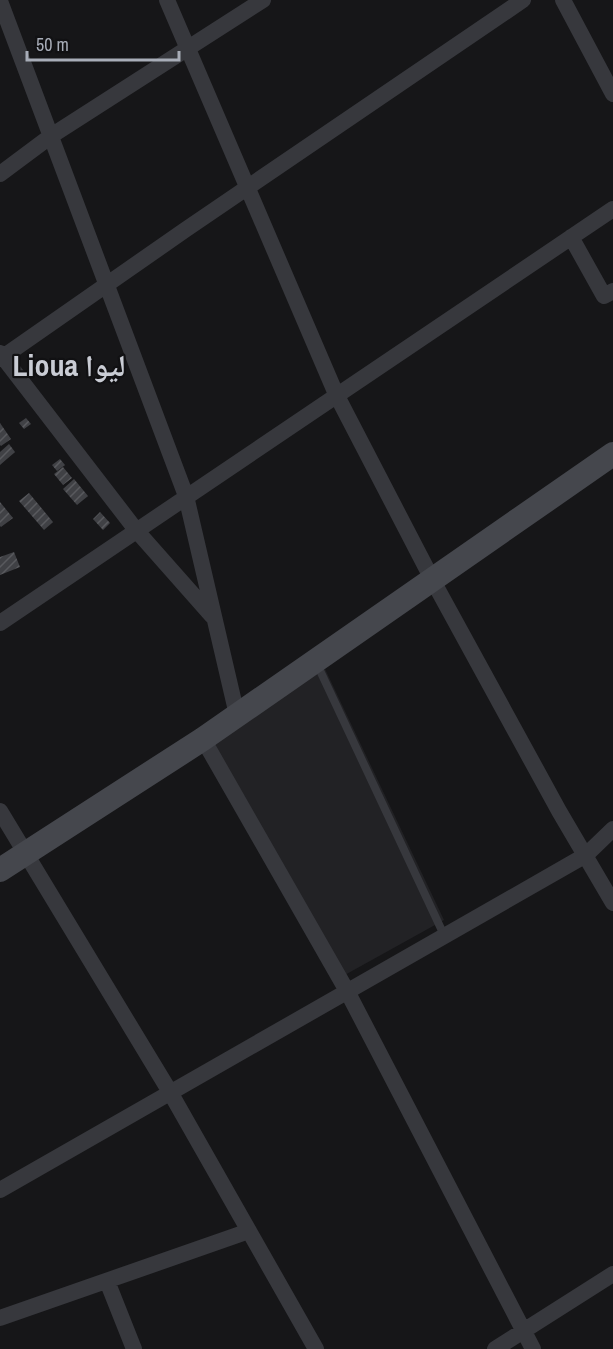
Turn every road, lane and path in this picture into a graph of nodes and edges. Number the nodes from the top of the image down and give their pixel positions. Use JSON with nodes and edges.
{"nodes":[{"id":1,"x":167,"y":0,"type":"edge"},
{"id":2,"x":263,"y":0,"type":"edge"},
{"id":3,"x":523,"y":0,"type":"edge"},
{"id":4,"x":563,"y":0,"type":"edge"},
{"id":5,"x":0,"y":1,"type":"edge"},
{"id":6,"x":188,"y":48,"type":"junction"},
{"id":7,"x":613,"y":94,"type":"edge"},
{"id":8,"x":51,"y":136,"type":"junction"},
{"id":9,"x":0,"y":174,"type":"edge"},
{"id":10,"x":248,"y":187,"type":"junction"},
{"id":11,"x":613,"y":209,"type":"edge"},
{"id":12,"x":571,"y":237,"type":"junction"},
{"id":13,"x":106,"y":285,"type":"junction"},
{"id":14,"x":613,"y":291,"type":"edge"},
{"id":15,"x":1,"y":356,"type":"edge"},
{"id":16,"x":336,"y":394,"type":"junction"},
{"id":17,"x":613,"y":454,"type":"edge"},
{"id":18,"x":186,"y":496,"type":"junction"},
{"id":19,"x":136,"y":530,"type":"junction"},
{"id":20,"x":432,"y":579,"type":"junction"},
{"id":21,"x":214,"y":618,"type":"junction"},
{"id":22,"x":0,"y":623,"type":"edge"},
{"id":23,"x":315,"y":660,"type":"junction"},
{"id":24,"x":237,"y":715,"type":"junction"},
{"id":25,"x":203,"y":739,"type":"junction"},
{"id":26,"x":0,"y":811,"type":"edge"},
{"id":27,"x":613,"y":829,"type":"edge"},
{"id":28,"x":25,"y":853,"type":"junction"},
{"id":29,"x":585,"y":855,"type":"junction"},
{"id":30,"x":0,"y":870,"type":"edge"},
{"id":31,"x":613,"y":903,"type":"edge"},
{"id":32,"x":444,"y":935,"type":"junction"},
{"id":33,"x":347,"y":991,"type":"junction"},
{"id":34,"x":170,"y":1092,"type":"junction"},
{"id":35,"x":0,"y":1190,"type":"edge"},
{"id":36,"x":249,"y":1231,"type":"junction"},
{"id":37,"x":613,"y":1274,"type":"edge"},
{"id":38,"x":107,"y":1281,"type":"junction"},
{"id":39,"x":0,"y":1318,"type":"edge"},
{"id":40,"x":524,"y":1331,"type":"junction"},
{"id":41,"x":134,"y":1349,"type":"edge"},
{"id":42,"x":316,"y":1349,"type":"edge"},
{"id":43,"x":495,"y":1349,"type":"edge"},
{"id":44,"x":533,"y":1349,"type":"edge"}],
"edges":[{"from":1,"to":6,"type":"street"},
{"from":2,"to":6,"type":"street"},
{"from":3,"to":10,"type":"street"},
{"from":4,"to":7,"type":"street"},
{"from":5,"to":8,"type":"street"},
{"from":6,"to":8,"type":"street"},
{"from":6,"to":10,"type":"street"},
{"from":8,"to":9,"type":"street"},
{"from":8,"to":13,"type":"street"},
{"from":10,"to":13,"type":"street"},
{"from":10,"to":16,"type":"street"},
{"from":11,"to":12,"type":"street"},
{"from":12,"to":14,"type":"street"},
{"from":12,"to":16,"type":"street"},
{"from":13,"to":15,"type":"street"},
{"from":13,"to":18,"type":"street"},
{"from":15,"to":19,"type":"street"},
{"from":16,"to":18,"type":"street"},
{"from":16,"to":20,"type":"street"},
{"from":17,"to":20,"type":"main road"},
{"from":18,"to":19,"type":"street"},
{"from":18,"to":21,"type":"street"},
{"from":19,"to":21,"type":"street"},
{"from":19,"to":22,"type":"street"},
{"from":20,"to":23,"type":"main road"},
{"from":20,"to":29,"type":"street"},
{"from":21,"to":24,"type":"street"},
{"from":23,"to":24,"type":"main road"},
{"from":23,"to":32,"type":"lane"},
{"from":24,"to":25,"type":"main road"},
{"from":25,"to":28,"type":"main road"},
{"from":25,"to":33,"type":"street"},
{"from":26,"to":28,"type":"street"},
{"from":27,"to":29,"type":"street"},
{"from":28,"to":30,"type":"main road"},
{"from":28,"to":34,"type":"street"},
{"from":29,"to":31,"type":"street"},
{"from":29,"to":32,"type":"street"},
{"from":32,"to":33,"type":"street"},
{"from":33,"to":34,"type":"street"},
{"from":33,"to":40,"type":"street"},
{"from":34,"to":35,"type":"street"},
{"from":34,"to":36,"type":"street"},
{"from":36,"to":38,"type":"street"},
{"from":36,"to":42,"type":"street"},
{"from":37,"to":40,"type":"street"},
{"from":38,"to":39,"type":"street"},
{"from":38,"to":41,"type":"street"},
{"from":40,"to":43,"type":"street"},
{"from":40,"to":44,"type":"street"}]}
